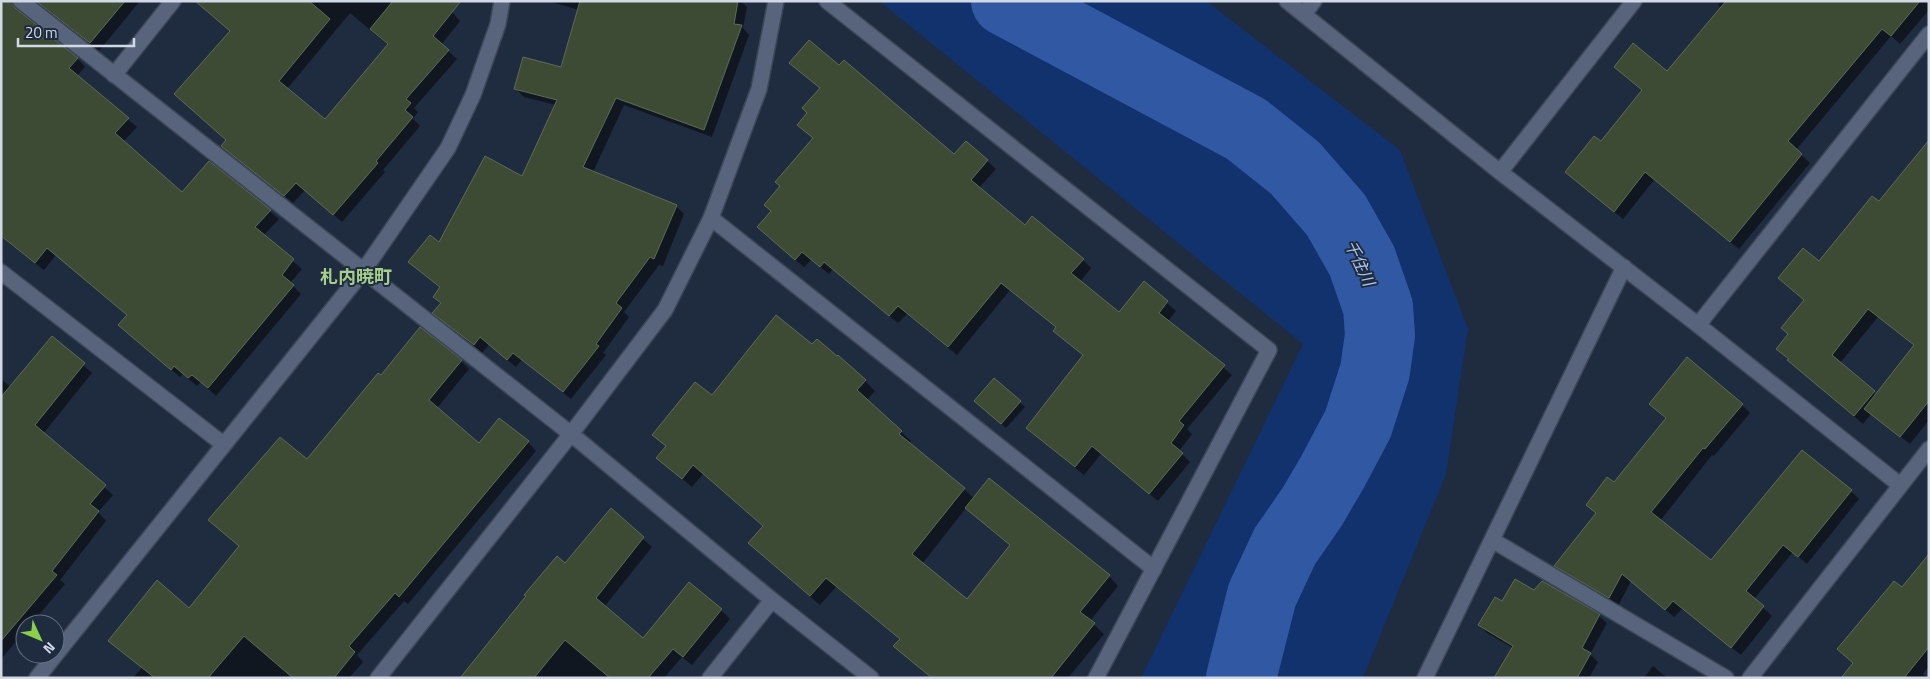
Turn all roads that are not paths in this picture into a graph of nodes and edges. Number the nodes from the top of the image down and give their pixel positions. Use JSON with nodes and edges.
{"nodes":[{"id":1,"x":21,"y":1,"type":"edge"},
{"id":2,"x":173,"y":1,"type":"edge"},
{"id":3,"x":502,"y":1,"type":"edge"},
{"id":4,"x":776,"y":1,"type":"edge"},
{"id":5,"x":827,"y":1,"type":"edge"},
{"id":6,"x":1287,"y":1,"type":"edge"},
{"id":7,"x":1314,"y":1,"type":"edge"},
{"id":8,"x":1634,"y":1,"type":"edge"},
{"id":9,"x":1304,"y":14,"type":"junction"},
{"id":10,"x":1929,"y":34,"type":"edge"},
{"id":11,"x":114,"y":75,"type":"junction"},
{"id":12,"x":1500,"y":172,"type":"junction"},
{"id":13,"x":711,"y":218,"type":"junction"},
{"id":14,"x":1624,"y":267,"type":"junction"},
{"id":15,"x":364,"y":270,"type":"junction"},
{"id":16,"x":1,"y":272,"type":"edge"},
{"id":17,"x":1698,"y":325,"type":"junction"},
{"id":18,"x":571,"y":434,"type":"junction"},
{"id":19,"x":223,"y":444,"type":"junction"},
{"id":20,"x":1929,"y":450,"type":"edge"},
{"id":21,"x":1900,"y":485,"type":"junction"},
{"id":22,"x":1492,"y":540,"type":"junction"},
{"id":23,"x":1154,"y":569,"type":"junction"},
{"id":24,"x":772,"y":600,"type":"junction"},
{"id":25,"x":36,"y":678,"type":"edge"},
{"id":26,"x":378,"y":678,"type":"edge"},
{"id":27,"x":710,"y":678,"type":"edge"},
{"id":28,"x":870,"y":678,"type":"edge"},
{"id":29,"x":1096,"y":678,"type":"edge"},
{"id":30,"x":1425,"y":678,"type":"edge"},
{"id":31,"x":1726,"y":678,"type":"edge"},
{"id":32,"x":1750,"y":678,"type":"edge"}],
"edges":[{"from":1,"to":11,"type":"street"},
{"from":2,"to":11,"type":"street"},
{"from":3,"to":15,"type":"street"},
{"from":4,"to":13,"type":"street"},
{"from":5,"to":23,"type":"street"},
{"from":6,"to":9,"type":"street"},
{"from":7,"to":9,"type":"street"},
{"from":8,"to":12,"type":"street"},
{"from":9,"to":12,"type":"street"},
{"from":10,"to":17,"type":"street"},
{"from":11,"to":15,"type":"street"},
{"from":12,"to":14,"type":"street"},
{"from":13,"to":18,"type":"street"},
{"from":13,"to":23,"type":"street"},
{"from":14,"to":17,"type":"street"},
{"from":14,"to":22,"type":"street"},
{"from":15,"to":18,"type":"street"},
{"from":15,"to":19,"type":"street"},
{"from":16,"to":19,"type":"street"},
{"from":17,"to":21,"type":"street"},
{"from":18,"to":24,"type":"street"},
{"from":18,"to":26,"type":"street"},
{"from":19,"to":25,"type":"street"},
{"from":20,"to":21,"type":"street"},
{"from":21,"to":32,"type":"street"},
{"from":22,"to":30,"type":"street"},
{"from":22,"to":31,"type":"street"},
{"from":23,"to":29,"type":"street"},
{"from":24,"to":27,"type":"street"},
{"from":24,"to":28,"type":"street"}]}
